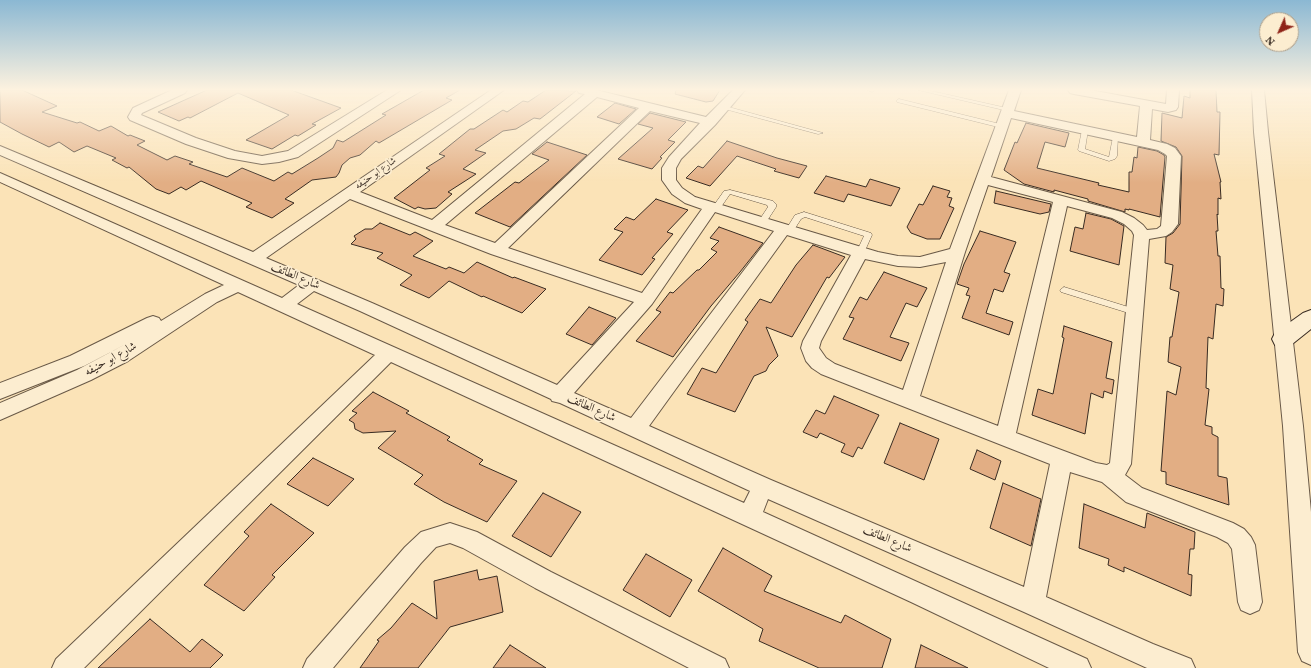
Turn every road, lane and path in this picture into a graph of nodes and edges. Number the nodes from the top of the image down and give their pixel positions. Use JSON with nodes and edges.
{"nodes":[{"id":1,"x":146,"y":121,"type":"edge"},
{"id":2,"x":345,"y":121,"type":"edge"},
{"id":3,"x":453,"y":121,"type":"edge"},
{"id":4,"x":560,"y":121,"type":"edge"},
{"id":5,"x":632,"y":121,"type":"edge"},
{"id":6,"x":707,"y":121,"type":"edge"},
{"id":7,"x":774,"y":121,"type":"edge"},
{"id":8,"x":983,"y":121,"type":"edge"},
{"id":9,"x":1004,"y":121,"type":"edge"},
{"id":10,"x":1049,"y":121,"type":"edge"},
{"id":11,"x":1145,"y":121,"type":"edge"},
{"id":12,"x":1260,"y":121,"type":"edge"},
{"id":13,"x":710,"y":122,"type":"joint"},
{"id":14,"x":1002,"y":126,"type":"junction"},
{"id":15,"x":1085,"y":130,"type":"junction"},
{"id":16,"x":820,"y":134,"type":"dead end"},
{"id":17,"x":1116,"y":137,"type":"junction"},
{"id":18,"x":1143,"y":143,"type":"junction"},
{"id":19,"x":0,"y":150,"type":"edge"},
{"id":20,"x":0,"y":177,"type":"edge"},
{"id":21,"x":983,"y":179,"type":"junction"},
{"id":22,"x":348,"y":193,"type":"junction"},
{"id":23,"x":1061,"y":200,"type":"junction"},
{"id":24,"x":713,"y":207,"type":"junction"},
{"id":25,"x":168,"y":222,"type":"junction"},
{"id":26,"x":762,"y":222,"type":"junction"},
{"id":27,"x":434,"y":226,"type":"junction"},
{"id":28,"x":786,"y":230,"type":"junction"},
{"id":29,"x":1142,"y":236,"type":"junction"},
{"id":30,"x":140,"y":241,"type":"junction"},
{"id":31,"x":497,"y":250,"type":"junction"},
{"id":32,"x":957,"y":252,"type":"junction"},
{"id":33,"x":860,"y":253,"type":"junction"},
{"id":34,"x":254,"y":259,"type":"junction"},
{"id":35,"x":217,"y":276,"type":"junction"},
{"id":36,"x":312,"y":284,"type":"junction"},
{"id":37,"x":237,"y":286,"type":"junction"},
{"id":38,"x":1064,"y":290,"type":"dead end"},
{"id":39,"x":646,"y":300,"type":"junction"},
{"id":40,"x":283,"y":306,"type":"junction"},
{"id":41,"x":1135,"y":312,"type":"junction"},
{"id":42,"x":1311,"y":318,"type":"edge"},
{"id":43,"x":1283,"y":339,"type":"junction"},
{"id":44,"x":389,"y":353,"type":"junction"},
{"id":45,"x":0,"y":391,"type":"edge"},
{"id":46,"x":559,"y":396,"type":"junction"},
{"id":47,"x":909,"y":400,"type":"junction"},
{"id":48,"x":0,"y":412,"type":"edge"},
{"id":49,"x":635,"y":428,"type":"junction"},
{"id":50,"x":1005,"y":437,"type":"junction"},
{"id":51,"x":1062,"y":459,"type":"junction"},
{"id":52,"x":1107,"y":474,"type":"junction"},
{"id":53,"x":763,"y":487,"type":"junction"},
{"id":54,"x":749,"y":517,"type":"junction"},
{"id":55,"x":1032,"y":602,"type":"junction"},
{"id":56,"x":1250,"y":602,"type":"dead end"},
{"id":57,"x":1311,"y":652,"type":"edge"},
{"id":58,"x":65,"y":668,"type":"edge"},
{"id":59,"x":316,"y":668,"type":"edge"},
{"id":60,"x":716,"y":668,"type":"edge"},
{"id":61,"x":1078,"y":668,"type":"edge"},
{"id":62,"x":1182,"y":668,"type":"edge"}],
"edges":[{"from":1,"to":2,"type":"street"},
{"from":3,"to":22,"type":"street","name":"شارع ابو حنيفه"},
{"from":4,"to":27,"type":"street"},
{"from":5,"to":31,"type":"street"},
{"from":6,"to":13,"type":"street"},
{"from":7,"to":16,"type":"lane"},
{"from":8,"to":14,"type":"lane"},
{"from":9,"to":14,"type":"street"},
{"from":10,"to":15,"type":"street"},
{"from":11,"to":18,"type":"street"},
{"from":12,"to":43,"type":"street"},
{"from":13,"to":24,"type":"street"},
{"from":14,"to":21,"type":"street"},
{"from":15,"to":17,"type":"street"},
{"from":15,"to":17,"type":"lane"},
{"from":17,"to":18,"type":"street"},
{"from":18,"to":29,"type":"street"},
{"from":19,"to":25,"type":"street","name":"شارع الطائف"},
{"from":20,"to":30,"type":"street"},
{"from":21,"to":23,"type":"street"},
{"from":21,"to":32,"type":"street"},
{"from":22,"to":27,"type":"street"},
{"from":22,"to":34,"type":"street","name":"شارع ابو حنيفه"},
{"from":23,"to":29,"type":"street"},
{"from":23,"to":50,"type":"street"},
{"from":24,"to":26,"type":"street"},
{"from":24,"to":26,"type":"lane"},
{"from":24,"to":39,"type":"street"},
{"from":25,"to":30,"type":"street"},
{"from":25,"to":34,"type":"street","name":"شارع الطائف"},
{"from":26,"to":28,"type":"street"},
{"from":27,"to":31,"type":"street"},
{"from":28,"to":33,"type":"street"},
{"from":28,"to":33,"type":"lane"},
{"from":28,"to":49,"type":"street"},
{"from":29,"to":41,"type":"street"},
{"from":30,"to":35,"type":"street"},
{"from":31,"to":39,"type":"street"},
{"from":32,"to":33,"type":"street"},
{"from":32,"to":47,"type":"street"},
{"from":33,"to":47,"type":"street"},
{"from":34,"to":36,"type":"street","name":"شارع الطائف"},
{"from":35,"to":37,"type":"street"},
{"from":35,"to":45,"type":"street","name":"شارع ابو حنيفه"},
{"from":36,"to":40,"type":"street"},
{"from":36,"to":46,"type":"street","name":"شارع الطائف"},
{"from":37,"to":40,"type":"street"},
{"from":37,"to":48,"type":"street","name":"شارع ابو حنيفه"},
{"from":38,"to":41,"type":"lane"},
{"from":39,"to":46,"type":"street"},
{"from":40,"to":44,"type":"street"},
{"from":41,"to":52,"type":"street"},
{"from":42,"to":43,"type":"street"},
{"from":43,"to":57,"type":"street"},
{"from":44,"to":54,"type":"street"},
{"from":44,"to":58,"type":"street"},
{"from":46,"to":49,"type":"street","name":"شارع الطائف"},
{"from":47,"to":50,"type":"street"},
{"from":49,"to":53,"type":"street","name":"شارع الطائف"},
{"from":50,"to":51,"type":"street"},
{"from":51,"to":52,"type":"street"},
{"from":51,"to":55,"type":"street"},
{"from":52,"to":56,"type":"street"},
{"from":53,"to":54,"type":"street"},
{"from":53,"to":55,"type":"street","name":"شارع الطائف"},
{"from":54,"to":61,"type":"street"},
{"from":55,"to":62,"type":"street","name":"شارع الطائف"},
{"from":59,"to":60,"type":"street"}]}
